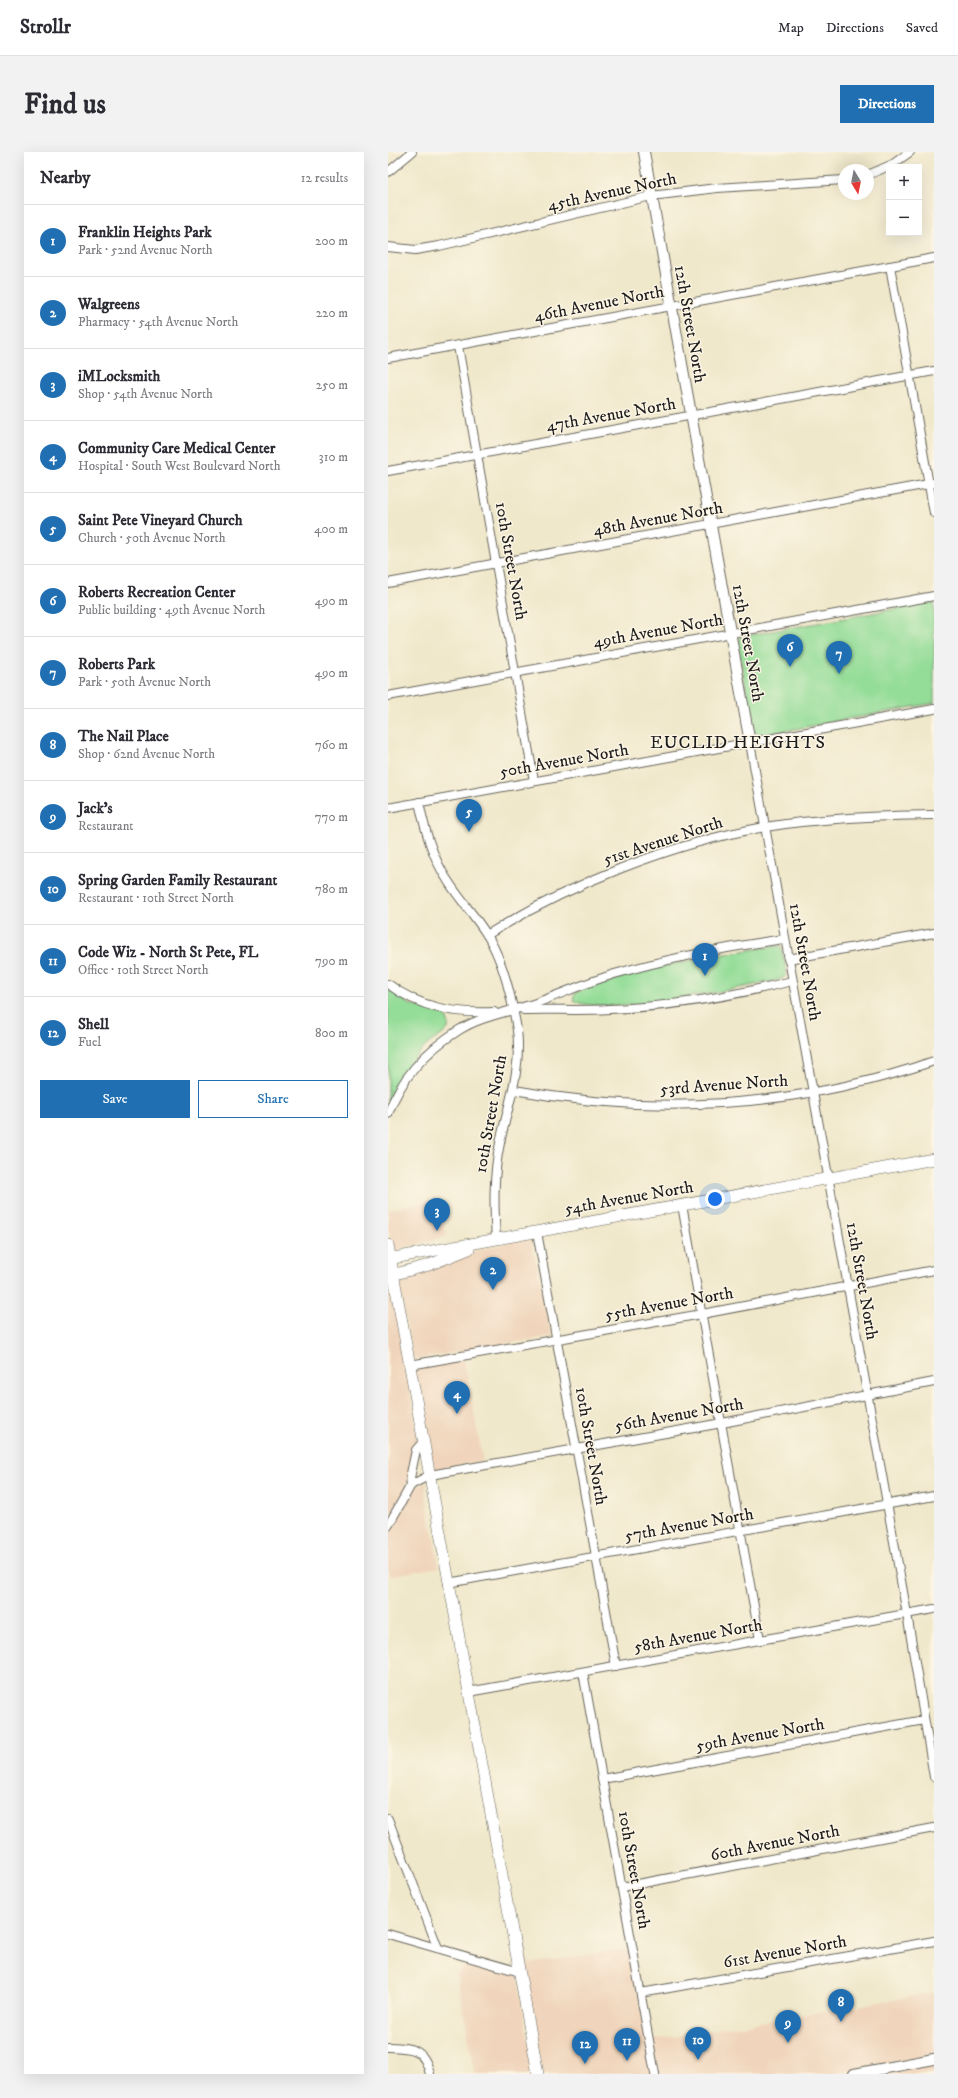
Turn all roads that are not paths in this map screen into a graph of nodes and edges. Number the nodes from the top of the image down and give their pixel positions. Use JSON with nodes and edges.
{"nodes":[{"id":1,"x":412,"y":152,"type":"edge"},
{"id":2,"x":644,"y":152,"type":"edge"},
{"id":3,"x":910,"y":152,"type":"edge"},
{"id":4,"x":388,"y":172,"type":"edge"},
{"id":5,"x":874,"y":172,"type":"edge"},
{"id":6,"x":838,"y":180,"type":"edge"},
{"id":7,"x":651,"y":196,"type":"junction"},
{"id":8,"x":388,"y":247,"type":"edge"},
{"id":9,"x":934,"y":258,"type":"edge"},
{"id":10,"x":890,"y":266,"type":"junction"},
{"id":11,"x":670,"y":306,"type":"junction"},
{"id":12,"x":458,"y":346,"type":"junction"},
{"id":13,"x":388,"y":358,"type":"edge"},
{"id":14,"x":934,"y":372,"type":"edge"},
{"id":15,"x":909,"y":376,"type":"junction"},
{"id":16,"x":690,"y":416,"type":"junction"},
{"id":17,"x":477,"y":455,"type":"junction"},
{"id":18,"x":388,"y":471,"type":"edge"},
{"id":19,"x":931,"y":484,"type":"edge"},
{"id":20,"x":934,"y":513,"type":"edge"},
{"id":21,"x":711,"y":525,"type":"junction"},
{"id":22,"x":495,"y":564,"type":"junction"},
{"id":23,"x":388,"y":583,"type":"edge"},
{"id":24,"x":934,"y":596,"type":"edge"},
{"id":25,"x":731,"y":633,"type":"junction"},
{"id":26,"x":515,"y":672,"type":"junction"},
{"id":27,"x":388,"y":696,"type":"edge"},
{"id":28,"x":934,"y":709,"type":"edge"},
{"id":29,"x":750,"y":743,"type":"junction"},
{"id":30,"x":534,"y":781,"type":"junction"},
{"id":31,"x":419,"y":802,"type":"junction"},
{"id":32,"x":388,"y":808,"type":"edge"},
{"id":33,"x":934,"y":815,"type":"edge"},
{"id":34,"x":765,"y":827,"type":"junction"},
{"id":35,"x":934,"y":933,"type":"edge"},
{"id":36,"x":487,"y":935,"type":"junction"},
{"id":37,"x":784,"y":939,"type":"junction"},
{"id":38,"x":788,"y":959,"type":"junction"},
{"id":39,"x":792,"y":982,"type":"junction"},
{"id":40,"x":388,"y":984,"type":"edge"},
{"id":41,"x":512,"y":1010,"type":"junction"},
{"id":42,"x":934,"y":1061,"type":"edge"},
{"id":43,"x":514,"y":1090,"type":"junction"},
{"id":44,"x":812,"y":1092,"type":"junction"},
{"id":45,"x":388,"y":1114,"type":"edge"},
{"id":46,"x":934,"y":1158,"type":"edge"},
{"id":47,"x":828,"y":1178,"type":"junction"},
{"id":48,"x":682,"y":1205,"type":"junction"},
{"id":49,"x":537,"y":1232,"type":"junction"},
{"id":50,"x":496,"y":1239,"type":"junction"},
{"id":51,"x":388,"y":1245,"type":"edge"},
{"id":52,"x":389,"y":1259,"type":"edge"},
{"id":53,"x":934,"y":1270,"type":"edge"},
{"id":54,"x":391,"y":1275,"type":"edge"},
{"id":55,"x":847,"y":1287,"type":"junction"},
{"id":56,"x":702,"y":1314,"type":"junction"},
{"id":57,"x":557,"y":1340,"type":"junction"},
{"id":58,"x":410,"y":1365,"type":"junction"},
{"id":59,"x":934,"y":1382,"type":"edge"},
{"id":60,"x":866,"y":1395,"type":"junction"},
{"id":61,"x":722,"y":1423,"type":"junction"},
{"id":62,"x":423,"y":1442,"type":"junction"},
{"id":63,"x":577,"y":1449,"type":"junction"},
{"id":64,"x":430,"y":1475,"type":"junction"},
{"id":65,"x":411,"y":1485,"type":"junction"},
{"id":66,"x":934,"y":1496,"type":"edge"},
{"id":67,"x":886,"y":1505,"type":"junction"},
{"id":68,"x":388,"y":1526,"type":"edge"},
{"id":69,"x":741,"y":1531,"type":"junction"},
{"id":70,"x":595,"y":1556,"type":"junction"},
{"id":71,"x":448,"y":1583,"type":"junction"},
{"id":72,"x":934,"y":1609,"type":"edge"},
{"id":73,"x":907,"y":1614,"type":"junction"},
{"id":74,"x":760,"y":1640,"type":"junction"},
{"id":75,"x":616,"y":1666,"type":"junction"},
{"id":76,"x":583,"y":1672,"type":"junction"},
{"id":77,"x":468,"y":1692,"type":"junction"},
{"id":78,"x":924,"y":1720,"type":"junction"},
{"id":79,"x":934,"y":1777,"type":"edge"},
{"id":80,"x":602,"y":1779,"type":"junction"},
{"id":81,"x":388,"y":1819,"type":"edge"},
{"id":82,"x":934,"y":1828,"type":"edge"},
{"id":83,"x":622,"y":1887,"type":"junction"},
{"id":84,"x":388,"y":1934,"type":"edge"},
{"id":85,"x":934,"y":1941,"type":"edge"},
{"id":86,"x":438,"y":1948,"type":"junction"},
{"id":87,"x":520,"y":1972,"type":"junction"},
{"id":88,"x":641,"y":1993,"type":"junction"},
{"id":89,"x":388,"y":2047,"type":"edge"},
{"id":90,"x":934,"y":2059,"type":"edge"},
{"id":91,"x":430,"y":2074,"type":"edge"},
{"id":92,"x":538,"y":2074,"type":"edge"},
{"id":93,"x":655,"y":2074,"type":"edge"},
{"id":94,"x":854,"y":2074,"type":"edge"}],
"edges":[{"from":1,"to":4,"type":"street"},
{"from":2,"to":7,"type":"street","name":"12th Street North"},
{"from":3,"to":5,"type":"street"},
{"from":6,"to":7,"type":"street","name":"45th Avenue North"},
{"from":7,"to":8,"type":"street","name":"45th Avenue North"},
{"from":7,"to":11,"type":"street","name":"12th Street North"},
{"from":9,"to":10,"type":"street","name":"46th Avenue North"},
{"from":10,"to":11,"type":"street","name":"46th Avenue North"},
{"from":10,"to":15,"type":"street"},
{"from":11,"to":12,"type":"street","name":"46th Avenue North"},
{"from":11,"to":16,"type":"street","name":"12th Street North"},
{"from":12,"to":13,"type":"street","name":"46th Avenue North"},
{"from":12,"to":17,"type":"street","name":"10th Street North"},
{"from":14,"to":15,"type":"street","name":"47th Avenue North"},
{"from":15,"to":16,"type":"street","name":"47th Avenue North"},
{"from":15,"to":19,"type":"street"},
{"from":16,"to":17,"type":"street","name":"47th Avenue North"},
{"from":16,"to":21,"type":"street","name":"12th Street North"},
{"from":17,"to":18,"type":"street","name":"47th Avenue North"},
{"from":17,"to":22,"type":"street","name":"10th Street North"},
{"from":19,"to":20,"type":"street"},
{"from":19,"to":21,"type":"street","name":"48th Avenue North"},
{"from":21,"to":22,"type":"street","name":"48th Avenue North"},
{"from":21,"to":25,"type":"street","name":"12th Street North"},
{"from":22,"to":23,"type":"street","name":"48th Avenue North"},
{"from":22,"to":26,"type":"street","name":"10th Street North"},
{"from":24,"to":25,"type":"street","name":"49th Avenue North"},
{"from":25,"to":26,"type":"street","name":"49th Avenue North"},
{"from":25,"to":29,"type":"street","name":"12th Street North"},
{"from":26,"to":27,"type":"street","name":"49th Avenue North"},
{"from":26,"to":30,"type":"street","name":"10th Street North"},
{"from":28,"to":29,"type":"street","name":"50th Avenue North"},
{"from":29,"to":30,"type":"street","name":"50th Avenue North"},
{"from":29,"to":34,"type":"street","name":"12th Street North"},
{"from":30,"to":31,"type":"street","name":"50th Avenue North"},
{"from":31,"to":32,"type":"street","name":"50th Avenue North"},
{"from":31,"to":36,"type":"street","name":"10th Street North"},
{"from":33,"to":34,"type":"street","name":"51st Avenue North"},
{"from":34,"to":36,"type":"street","name":"51st Avenue North"},
{"from":34,"to":37,"type":"street","name":"12th Street North"},
{"from":35,"to":38,"type":"street"},
{"from":36,"to":41,"type":"street","name":"10th Street North"},
{"from":37,"to":38,"type":"street","name":"12th Street North"},
{"from":37,"to":41,"type":"street"},
{"from":38,"to":39,"type":"street","name":"12th Street North"},
{"from":39,"to":41,"type":"street"},
{"from":39,"to":44,"type":"street","name":"12th Street North"},
{"from":40,"to":41,"type":"street"},
{"from":41,"to":43,"type":"street","name":"10th Street North"},
{"from":41,"to":45,"type":"street"},
{"from":42,"to":44,"type":"street","name":"53rd Avenue North"},
{"from":43,"to":44,"type":"street","name":"53rd Avenue North"},
{"from":43,"to":50,"type":"street","name":"10th Street North"},
{"from":44,"to":47,"type":"street","name":"12th Street North"},
{"from":46,"to":47,"type":"main road","name":"54th Avenue North"},
{"from":47,"to":48,"type":"main road","name":"54th Avenue North"},
{"from":47,"to":55,"type":"street","name":"12th Street North"},
{"from":48,"to":49,"type":"main road","name":"54th Avenue North"},
{"from":48,"to":56,"type":"street"},
{"from":49,"to":50,"type":"main road","name":"54th Avenue North"},
{"from":49,"to":57,"type":"street","name":"10th Street North"},
{"from":50,"to":52,"type":"main road","name":"54th Avenue North"},
{"from":50,"to":54,"type":"main road","name":"54th Avenue North"},
{"from":51,"to":52,"type":"main road"},
{"from":52,"to":54,"type":"main road"},
{"from":53,"to":55,"type":"street","name":"55th Avenue North"},
{"from":54,"to":58,"type":"main road"},
{"from":55,"to":56,"type":"street","name":"55th Avenue North"},
{"from":55,"to":60,"type":"street","name":"12th Street North"},
{"from":56,"to":57,"type":"street","name":"55th Avenue North"},
{"from":56,"to":61,"type":"street"},
{"from":57,"to":58,"type":"street","name":"55th Avenue North"},
{"from":57,"to":63,"type":"street","name":"10th Street North"},
{"from":58,"to":62,"type":"main road"},
{"from":59,"to":60,"type":"street","name":"56th Avenue North"},
{"from":60,"to":61,"type":"street","name":"56th Avenue North"},
{"from":60,"to":67,"type":"street","name":"12th Street North"},
{"from":61,"to":63,"type":"street","name":"56th Avenue North"},
{"from":61,"to":69,"type":"street"},
{"from":62,"to":64,"type":"main road"},
{"from":62,"to":65,"type":"street"},
{"from":63,"to":64,"type":"street","name":"56th Avenue North"},
{"from":63,"to":70,"type":"street","name":"10th Street North"},
{"from":64,"to":65,"type":"street","name":"56th Avenue North"},
{"from":64,"to":71,"type":"main road"},
{"from":65,"to":68,"type":"street"},
{"from":66,"to":67,"type":"street","name":"57th Avenue North"},
{"from":67,"to":69,"type":"street","name":"57th Avenue North"},
{"from":67,"to":73,"type":"street","name":"12th Street North"},
{"from":69,"to":70,"type":"street","name":"57th Avenue North"},
{"from":69,"to":74,"type":"street"},
{"from":70,"to":71,"type":"street","name":"57th Avenue North"},
{"from":70,"to":75,"type":"street","name":"10th Street North"},
{"from":71,"to":77,"type":"main road"},
{"from":72,"to":73,"type":"street","name":"58th Avenue North"},
{"from":73,"to":74,"type":"street","name":"58th Avenue North"},
{"from":73,"to":78,"type":"street","name":"12th Street North"},
{"from":74,"to":75,"type":"street","name":"58th Avenue North"},
{"from":75,"to":76,"type":"street","name":"58th Avenue North"},
{"from":76,"to":77,"type":"street","name":"58th Avenue North"},
{"from":76,"to":80,"type":"street","name":"10th Street North"},
{"from":77,"to":87,"type":"main road"},
{"from":78,"to":79,"type":"street","name":"12th Street North"},
{"from":78,"to":80,"type":"street","name":"59th Avenue North"},
{"from":80,"to":83,"type":"street","name":"10th Street North"},
{"from":81,"to":86,"type":"street"},
{"from":82,"to":83,"type":"street","name":"60th Avenue North"},
{"from":83,"to":88,"type":"street","name":"10th Street North"},
{"from":84,"to":86,"type":"street"},
{"from":85,"to":88,"type":"street","name":"61st Avenue North"},
{"from":86,"to":87,"type":"street"},
{"from":87,"to":92,"type":"main road"},
{"from":88,"to":93,"type":"street","name":"10th Street North"},
{"from":89,"to":91,"type":"street"},
{"from":90,"to":94,"type":"street"}]}
